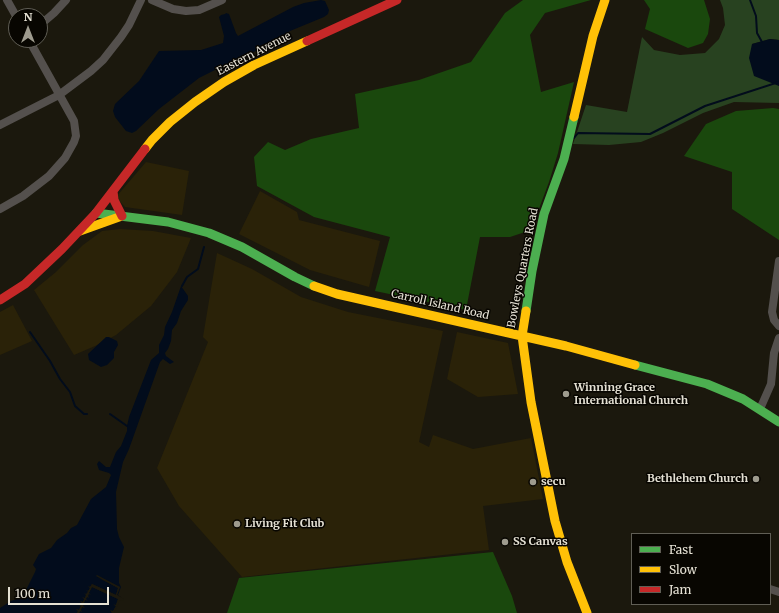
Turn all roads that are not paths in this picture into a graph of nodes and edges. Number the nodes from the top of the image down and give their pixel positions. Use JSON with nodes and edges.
{"nodes":[{"id":1,"x":66,"y":0,"type":"edge"},
{"id":2,"x":141,"y":0,"type":"edge"},
{"id":3,"x":152,"y":0,"type":"edge"},
{"id":4,"x":222,"y":0,"type":"edge"},
{"id":5,"x":397,"y":0,"type":"edge"},
{"id":6,"x":605,"y":0,"type":"edge"},
{"id":7,"x":48,"y":18,"type":"edge"},
{"id":8,"x":34,"y":48,"type":"edge"},
{"id":9,"x":59,"y":95,"type":"junction"},
{"id":10,"x":0,"y":125,"type":"edge"},
{"id":11,"x":113,"y":191,"type":"junction"},
{"id":12,"x":0,"y":209,"type":"edge"},
{"id":13,"x":96,"y":213,"type":"junction"},
{"id":14,"x":122,"y":216,"type":"junction"},
{"id":15,"x":78,"y":232,"type":"junction"},
{"id":16,"x":779,"y":262,"type":"edge"},
{"id":17,"x":0,"y":300,"type":"edge"},
{"id":18,"x":779,"y":326,"type":"edge"},
{"id":19,"x":522,"y":336,"type":"junction"},
{"id":20,"x":779,"y":338,"type":"edge"},
{"id":21,"x":760,"y":409,"type":"junction"},
{"id":22,"x":779,"y":422,"type":"edge"},
{"id":23,"x":587,"y":613,"type":"edge"}],
"edges":[{"from":1,"to":7,"type":"street"},
{"from":2,"to":9,"type":"street"},
{"from":3,"to":4,"type":"street"},
{"from":5,"to":11,"type":"street","name":"Eastern Avenue"},
{"from":6,"to":19,"type":"street","name":"Bowleys Quarters Road"},
{"from":8,"to":9,"type":"street"},
{"from":9,"to":10,"type":"street"},
{"from":9,"to":12,"type":"street"},
{"from":11,"to":13,"type":"street","name":"Eastern Avenue"},
{"from":11,"to":14,"type":"street"},
{"from":13,"to":14,"type":"street","name":"Carroll Island Road"},
{"from":13,"to":15,"type":"street","name":"Eastern Avenue"},
{"from":14,"to":15,"type":"street"},
{"from":14,"to":19,"type":"street","name":"Carroll Island Road"},
{"from":15,"to":17,"type":"street","name":"Eastern Avenue"},
{"from":16,"to":18,"type":"street"},
{"from":19,"to":21,"type":"street","name":"Carroll Island Road"},
{"from":19,"to":23,"type":"street","name":"Bowleys Quarters Road"},
{"from":20,"to":21,"type":"street"},
{"from":21,"to":22,"type":"street","name":"Carroll Island Road"}]}
